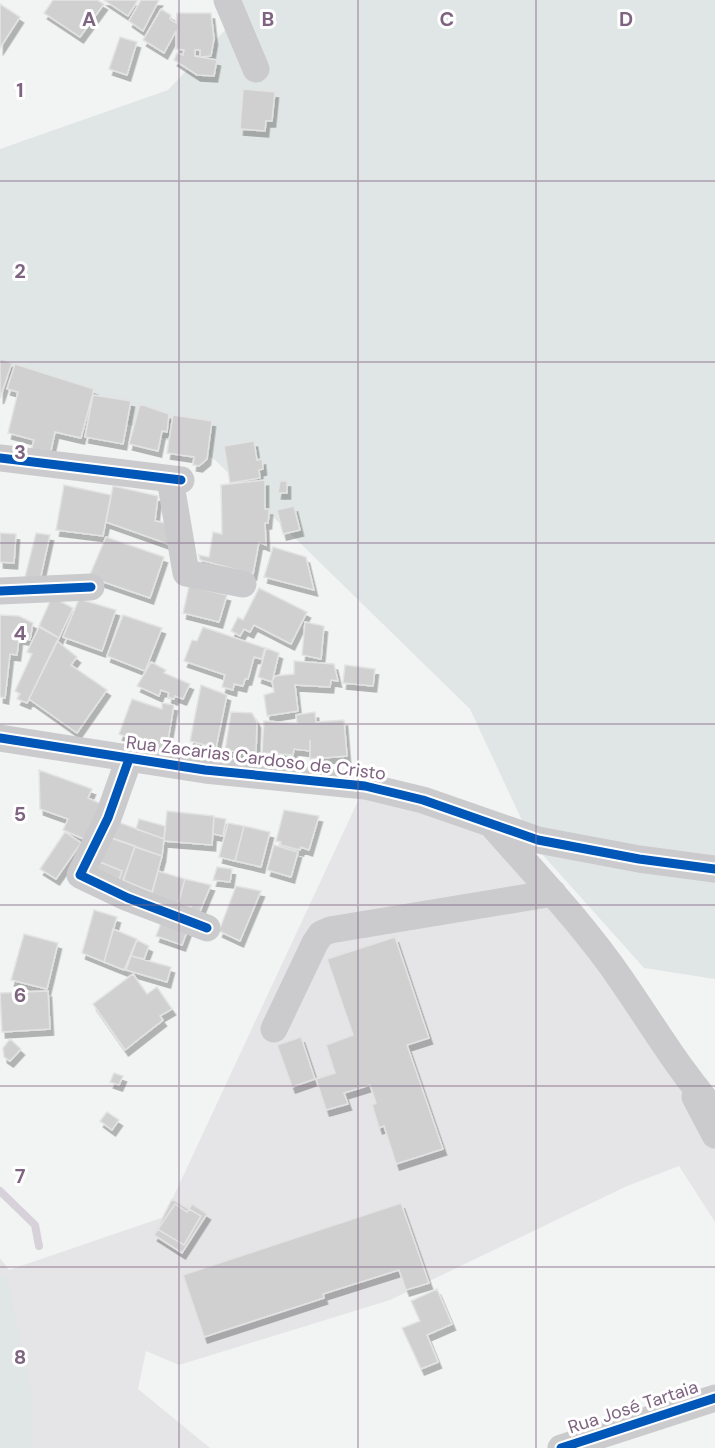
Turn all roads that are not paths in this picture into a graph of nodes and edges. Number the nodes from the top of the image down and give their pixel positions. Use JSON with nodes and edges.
{"nodes":[{"id":1,"x":226,"y":0,"type":"edge"},
{"id":2,"x":256,"y":69,"type":"dead end"},
{"id":3,"x":0,"y":458,"type":"edge"},
{"id":4,"x":243,"y":584,"type":"dead end"},
{"id":5,"x":91,"y":587,"type":"dead end"},
{"id":6,"x":0,"y":591,"type":"edge"},
{"id":7,"x":0,"y":738,"type":"edge"},
{"id":8,"x":129,"y":759,"type":"junction"},
{"id":9,"x":492,"y":825,"type":"junction"},
{"id":10,"x":715,"y":868,"type":"edge"},
{"id":11,"x":553,"y":893,"type":"junction"},
{"id":12,"x":207,"y":928,"type":"dead end"},
{"id":13,"x":274,"y":1029,"type":"dead end"},
{"id":14,"x":683,"y":1075,"type":"junction"},
{"id":15,"x":715,"y":1111,"type":"edge"},
{"id":16,"x":715,"y":1135,"type":"edge"},
{"id":17,"x":715,"y":1398,"type":"edge"},
{"id":18,"x":561,"y":1448,"type":"edge"}],
"edges":[{"from":1,"to":2,"type":"street"},
{"from":3,"to":4,"type":"street"},
{"from":5,"to":6,"type":"street"},
{"from":7,"to":8,"type":"street","name":"Rua Zacarias Cardoso de Cristo"},
{"from":8,"to":9,"type":"street","name":"Rua Zacarias Cardoso de Cristo"},
{"from":8,"to":12,"type":"street"},
{"from":9,"to":10,"type":"street","name":"Rua Zacarias Cardoso de Cristo"},
{"from":9,"to":11,"type":"street"},
{"from":11,"to":13,"type":"street"},
{"from":11,"to":14,"type":"street"},
{"from":14,"to":15,"type":"street"},
{"from":14,"to":16,"type":"street"},
{"from":17,"to":18,"type":"street","name":"Rua José Tartaia"}]}
